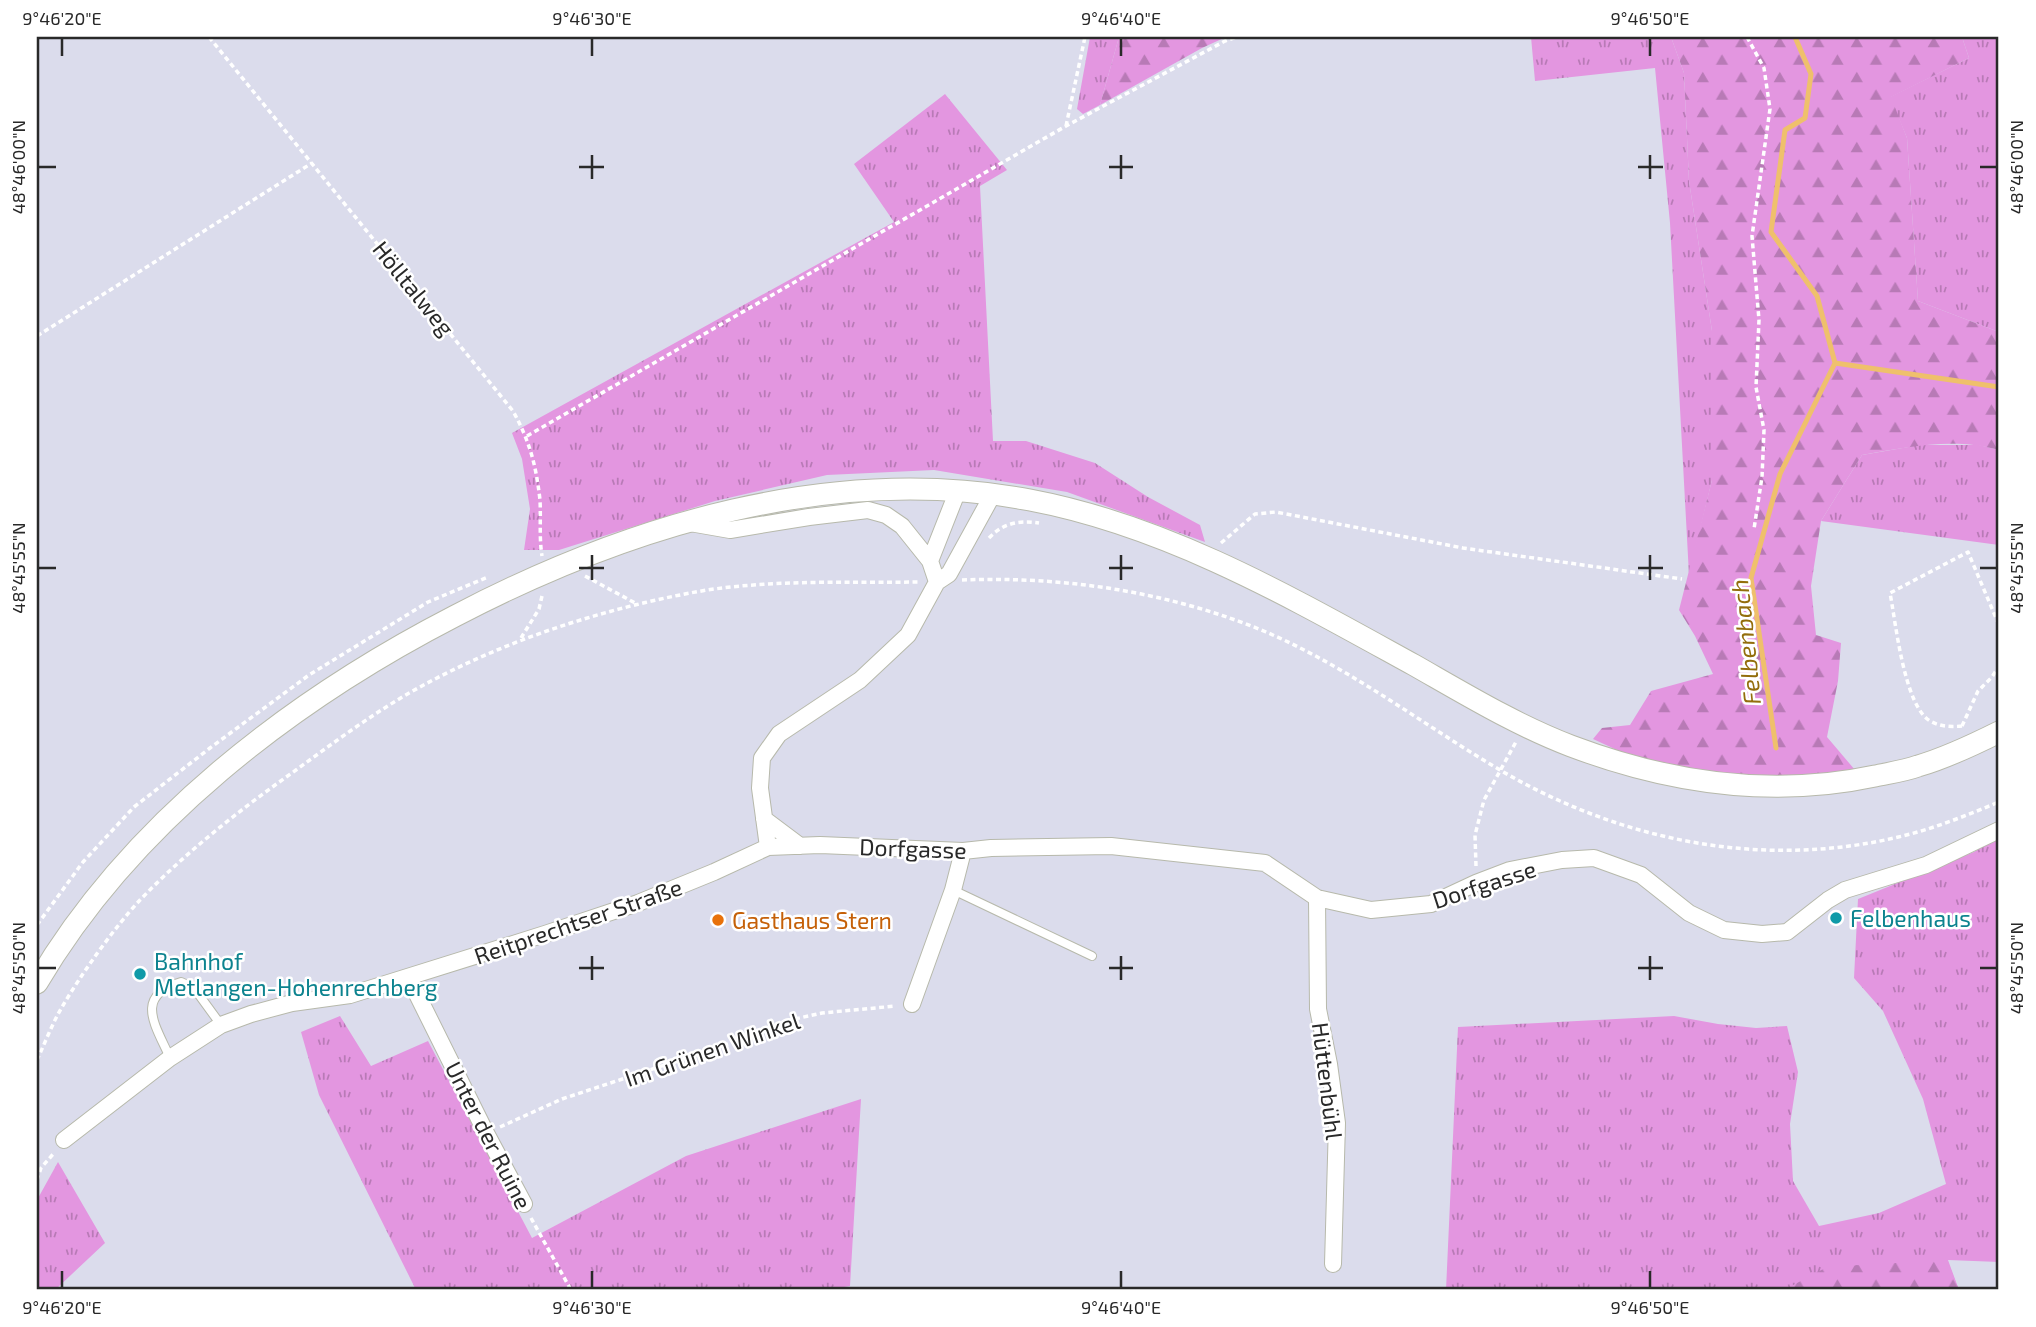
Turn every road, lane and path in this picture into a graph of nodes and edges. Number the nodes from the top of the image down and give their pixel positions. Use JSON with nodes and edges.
{"nodes":[{"id":1,"x":209,"y":37,"type":"edge"},
{"id":2,"x":1086,"y":37,"type":"edge"},
{"id":3,"x":1237,"y":37,"type":"edge"},
{"id":4,"x":1747,"y":37,"type":"edge"},
{"id":5,"x":1066,"y":126,"type":"junction"},
{"id":6,"x":312,"y":163,"type":"junction"},
{"id":7,"x":37,"y":336,"type":"edge"},
{"id":8,"x":527,"y":436,"type":"junction"},
{"id":9,"x":958,"y":491,"type":"junction"},
{"id":10,"x":845,"y":492,"type":"junction"},
{"id":11,"x":993,"y":494,"type":"junction"},
{"id":12,"x":809,"y":517,"type":"junction"},
{"id":13,"x":685,"y":522,"type":"junction"},
{"id":14,"x":1754,"y":529,"type":"dead end"},
{"id":15,"x":1206,"y":557,"type":"junction"},
{"id":16,"x":930,"y":561,"type":"junction"},
{"id":17,"x":548,"y":570,"type":"junction"},
{"id":18,"x":1682,"y":579,"type":"dead end"},
{"id":19,"x":937,"y":582,"type":"junction"},
{"id":20,"x":637,"y":604,"type":"junction"},
{"id":21,"x":1999,"y":625,"type":"edge"},
{"id":22,"x":520,"y":640,"type":"junction"},
{"id":23,"x":1999,"y":666,"type":"edge"},
{"id":24,"x":1962,"y":726,"type":"junction"},
{"id":25,"x":1999,"y":732,"type":"edge"},
{"id":26,"x":1518,"y":739,"type":"dead end"},
{"id":27,"x":1969,"y":747,"type":"junction"},
{"id":28,"x":1499,"y":770,"type":"junction"},
{"id":29,"x":1999,"y":802,"type":"edge"},
{"id":30,"x":764,"y":819,"type":"junction"},
{"id":31,"x":1999,"y":830,"type":"edge"},
{"id":32,"x":800,"y":846,"type":"junction"},
{"id":33,"x":768,"y":847,"type":"junction"},
{"id":34,"x":963,"y":851,"type":"junction"},
{"id":35,"x":1476,"y":883,"type":"junction"},
{"id":36,"x":953,"y":890,"type":"junction"},
{"id":37,"x":1317,"y":898,"type":"junction"},
{"id":38,"x":1092,"y":956,"type":"dead end"},
{"id":39,"x":409,"y":978,"type":"junction"},
{"id":40,"x":37,"y":983,"type":"edge"},
{"id":41,"x":912,"y":1004,"type":"joint"},
{"id":42,"x":221,"y":1025,"type":"junction"},
{"id":43,"x":170,"y":1058,"type":"junction"},
{"id":44,"x":37,"y":1060,"type":"edge"},
{"id":45,"x":486,"y":1133,"type":"junction"},
{"id":46,"x":64,"y":1140,"type":"joint"},
{"id":47,"x":39,"y":1168,"type":"edge"},
{"id":48,"x":37,"y":1180,"type":"edge"},
{"id":49,"x":524,"y":1204,"type":"joint"},
{"id":50,"x":1333,"y":1264,"type":"dead end"},
{"id":51,"x":570,"y":1290,"type":"edge"}],
"edges":[{"from":1,"to":6,"type":"path","name":"Hölltalweg"},
{"from":2,"to":5,"type":"path"},
{"from":3,"to":5,"type":"path"},
{"from":4,"to":14,"type":"path"},
{"from":5,"to":8,"type":"path"},
{"from":6,"to":7,"type":"path"},
{"from":6,"to":8,"type":"path","name":"Hölltalweg"},
{"from":8,"to":17,"type":"path","name":"Hölltalweg"},
{"from":9,"to":10,"type":"main road"},
{"from":9,"to":11,"type":"main road"},
{"from":9,"to":16,"type":"street"},
{"from":10,"to":12,"type":"lane"},
{"from":10,"to":13,"type":"main road"},
{"from":11,"to":15,"type":"main road"},
{"from":11,"to":19,"type":"street"},
{"from":12,"to":13,"type":"street"},
{"from":12,"to":16,"type":"street"},
{"from":13,"to":17,"type":"main road"},
{"from":15,"to":18,"type":"path"},
{"from":15,"to":27,"type":"main road"},
{"from":16,"to":19,"type":"street"},
{"from":17,"to":20,"type":"path"},
{"from":17,"to":22,"type":"path"},
{"from":17,"to":40,"type":"main road"},
{"from":19,"to":20,"type":"path"},
{"from":19,"to":28,"type":"path"},
{"from":19,"to":30,"type":"street"},
{"from":20,"to":22,"type":"path"},
{"from":21,"to":24,"type":"path"},
{"from":22,"to":44,"type":"path"},
{"from":23,"to":24,"type":"path"},
{"from":24,"to":27,"type":"path"},
{"from":25,"to":27,"type":"main road"},
{"from":26,"to":28,"type":"path"},
{"from":28,"to":29,"type":"path"},
{"from":28,"to":35,"type":"path"},
{"from":30,"to":32,"type":"street"},
{"from":30,"to":33,"type":"street"},
{"from":31,"to":35,"type":"street","name":"Dorfgasse"},
{"from":32,"to":33,"type":"street","name":"Dorfgasse"},
{"from":32,"to":34,"type":"street","name":"Dorfgasse"},
{"from":33,"to":39,"type":"street","name":"Reitprechtser Straße"},
{"from":34,"to":36,"type":"street"},
{"from":34,"to":37,"type":"street","name":"Dorfgasse"},
{"from":35,"to":37,"type":"street","name":"Dorfgasse"},
{"from":36,"to":38,"type":"lane"},
{"from":36,"to":41,"type":"street"},
{"from":37,"to":50,"type":"street","name":"Hüttenbühl"},
{"from":39,"to":42,"type":"street","name":"Reitprechtser Straße"},
{"from":39,"to":45,"type":"street","name":"Unter der Ruine"},
{"from":41,"to":45,"type":"path","name":"Im Grünen Winkel"},
{"from":42,"to":43,"type":"street","name":"Reitprechtser Straße"},
{"from":42,"to":43,"type":"lane"},
{"from":43,"to":46,"type":"street","name":"Reitprechtser Straße"},
{"from":45,"to":49,"type":"street","name":"Unter der Ruine"},
{"from":46,"to":47,"type":"path"},
{"from":47,"to":48,"type":"path"},
{"from":49,"to":51,"type":"path","name":"Unter der Ruine"}]}
